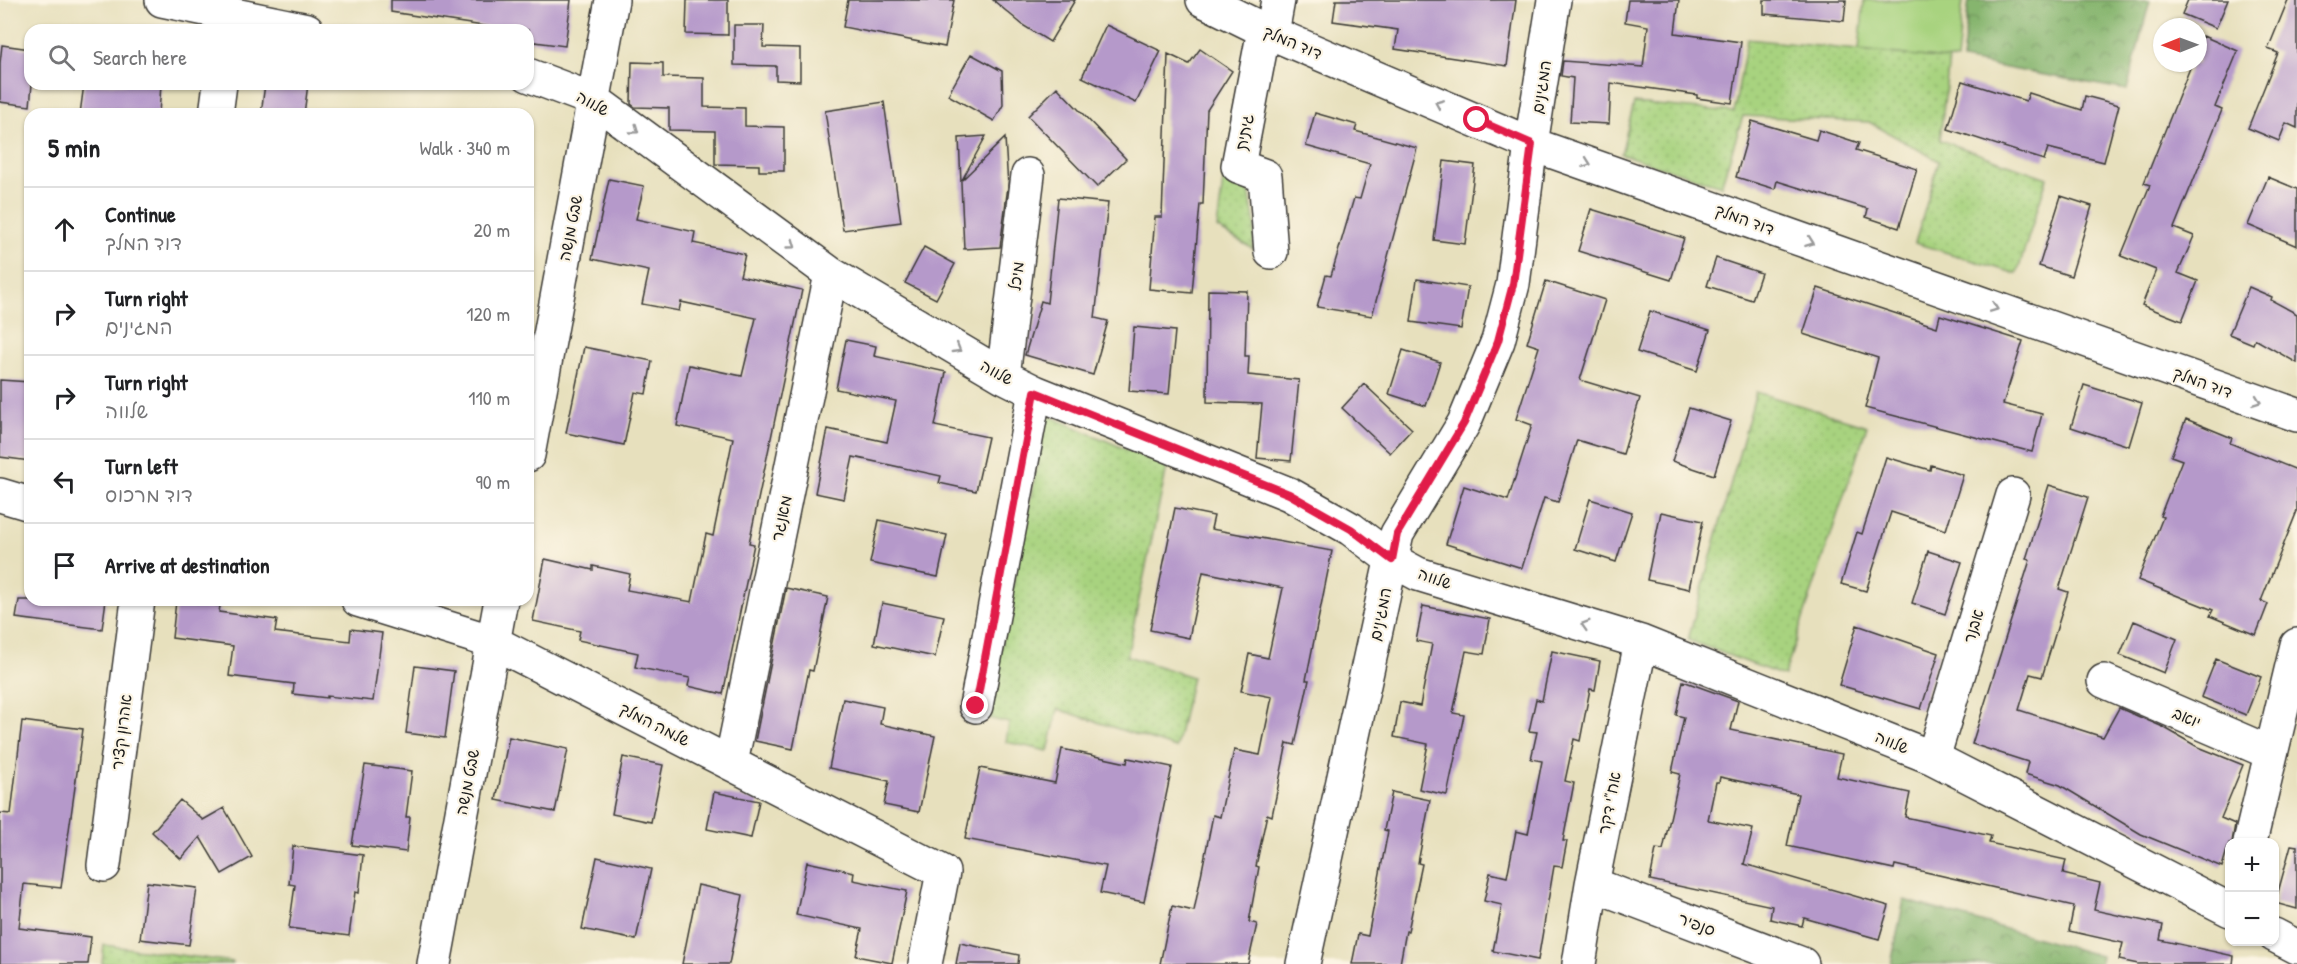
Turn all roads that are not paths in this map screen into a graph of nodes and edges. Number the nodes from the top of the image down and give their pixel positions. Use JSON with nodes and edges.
{"nodes":[{"id":1,"x":162,"y":0,"type":"edge"},
{"id":2,"x":612,"y":0,"type":"edge"},
{"id":3,"x":1203,"y":0,"type":"edge"},
{"id":4,"x":1278,"y":0,"type":"edge"},
{"id":5,"x":1554,"y":0,"type":"edge"},
{"id":6,"x":228,"y":22,"type":"edge"},
{"id":7,"x":248,"y":24,"type":"edge"},
{"id":8,"x":1268,"y":32,"type":"junction"},
{"id":9,"x":534,"y":77,"type":"edge"},
{"id":10,"x":219,"y":90,"type":"edge"},
{"id":11,"x":594,"y":100,"type":"junction"},
{"id":12,"x":217,"y":108,"type":"edge"},
{"id":13,"x":1532,"y":144,"type":"junction"},
{"id":14,"x":1028,"y":176,"type":"dead end"},
{"id":15,"x":1271,"y":252,"type":"dead end"},
{"id":16,"x":831,"y":274,"type":"junction"},
{"id":17,"x":1003,"y":376,"type":"junction"},
{"id":18,"x":1035,"y":392,"type":"junction"},
{"id":19,"x":2297,"y":415,"type":"edge"},
{"id":20,"x":534,"y":423,"type":"edge"},
{"id":21,"x":0,"y":495,"type":"edge"},
{"id":22,"x":2013,"y":495,"type":"dead end"},
{"id":23,"x":24,"y":502,"type":"edge"},
{"id":24,"x":1392,"y":560,"type":"junction"},
{"id":25,"x":137,"y":606,"type":"edge"},
{"id":26,"x":377,"y":606,"type":"edge"},
{"id":27,"x":500,"y":606,"type":"edge"},
{"id":28,"x":493,"y":642,"type":"junction"},
{"id":29,"x":1641,"y":642,"type":"junction"},
{"id":30,"x":2297,"y":645,"type":"edge"},
{"id":31,"x":2104,"y":681,"type":"dead end"},
{"id":32,"x":976,"y":706,"type":"dead end"},
{"id":33,"x":2271,"y":753,"type":"junction"},
{"id":34,"x":1933,"y":758,"type":"junction"},
{"id":35,"x":731,"y":763,"type":"junction"},
{"id":36,"x":2251,"y":838,"type":"edge"},
{"id":37,"x":104,"y":865,"type":"dead end"},
{"id":38,"x":1592,"y":884,"type":"junction"},
{"id":39,"x":2225,"y":908,"type":"edge"},
{"id":40,"x":2279,"y":938,"type":"edge"},
{"id":41,"x":2297,"y":947,"type":"edge"},
{"id":42,"x":434,"y":964,"type":"edge"},
{"id":43,"x":925,"y":964,"type":"edge"},
{"id":44,"x":1303,"y":964,"type":"edge"},
{"id":45,"x":1579,"y":964,"type":"edge"},
{"id":46,"x":1802,"y":964,"type":"edge"}],
"edges":[{"from":1,"to":6,"type":"street"},
{"from":2,"to":11,"type":"street","name":"שבט מנשה"},
{"from":3,"to":8,"type":"street","name":"דוד המלך"},
{"from":4,"to":8,"type":"street"},
{"from":5,"to":13,"type":"street","name":"המגינים"},
{"from":6,"to":7,"type":"street"},
{"from":13,"to":8,"type":"street","name":"דוד המלך","one_way":true},
{"from":8,"to":15,"type":"street","name":"גיתית"},
{"from":9,"to":11,"type":"street","name":"שלווה"},
{"from":10,"to":12,"type":"street"},
{"from":11,"to":16,"type":"street","name":"שלווה","one_way":true},
{"from":11,"to":20,"type":"street","name":"שבט מנשה"},
{"from":13,"to":19,"type":"street","name":"דוד המלך","one_way":true},
{"from":13,"to":24,"type":"street","name":"המגינים"},
{"from":14,"to":17,"type":"street","name":"מיכל"},
{"from":16,"to":17,"type":"street","name":"שלווה","one_way":true},
{"from":16,"to":35,"type":"street","name":"מאנגר"},
{"from":17,"to":18,"type":"street","name":"שלווה"},
{"from":18,"to":24,"type":"street","name":"שלווה"},
{"from":18,"to":32,"type":"street"},
{"from":21,"to":23,"type":"street"},
{"from":22,"to":34,"type":"street","name":"אבנר"},
{"from":29,"to":24,"type":"street","name":"שלווה","one_way":true},
{"from":24,"to":44,"type":"street","name":"המגינים"},
{"from":25,"to":37,"type":"street","name":"אהרון קציר"},
{"from":26,"to":28,"type":"street","name":"שלמה המלך"},
{"from":27,"to":28,"type":"street","name":"שבט מנשה"},
{"from":28,"to":35,"type":"street","name":"שלמה המלך"},
{"from":28,"to":42,"type":"street","name":"שבט מנשה"},
{"from":29,"to":34,"type":"street","name":"שלווה"},
{"from":29,"to":38,"type":"street","name":"אח\"י דקר"},
{"from":30,"to":33,"type":"street"},
{"from":31,"to":33,"type":"street","name":"יואב"},
{"from":33,"to":36,"type":"street"},
{"from":34,"to":39,"type":"street","name":"שלווה"},
{"from":35,"to":43,"type":"street","name":"שלמה המלך"},
{"from":38,"to":45,"type":"street","name":"אח\"י דקר"},
{"from":38,"to":46,"type":"street","name":"סנפיר"},
{"from":40,"to":41,"type":"street"}]}
